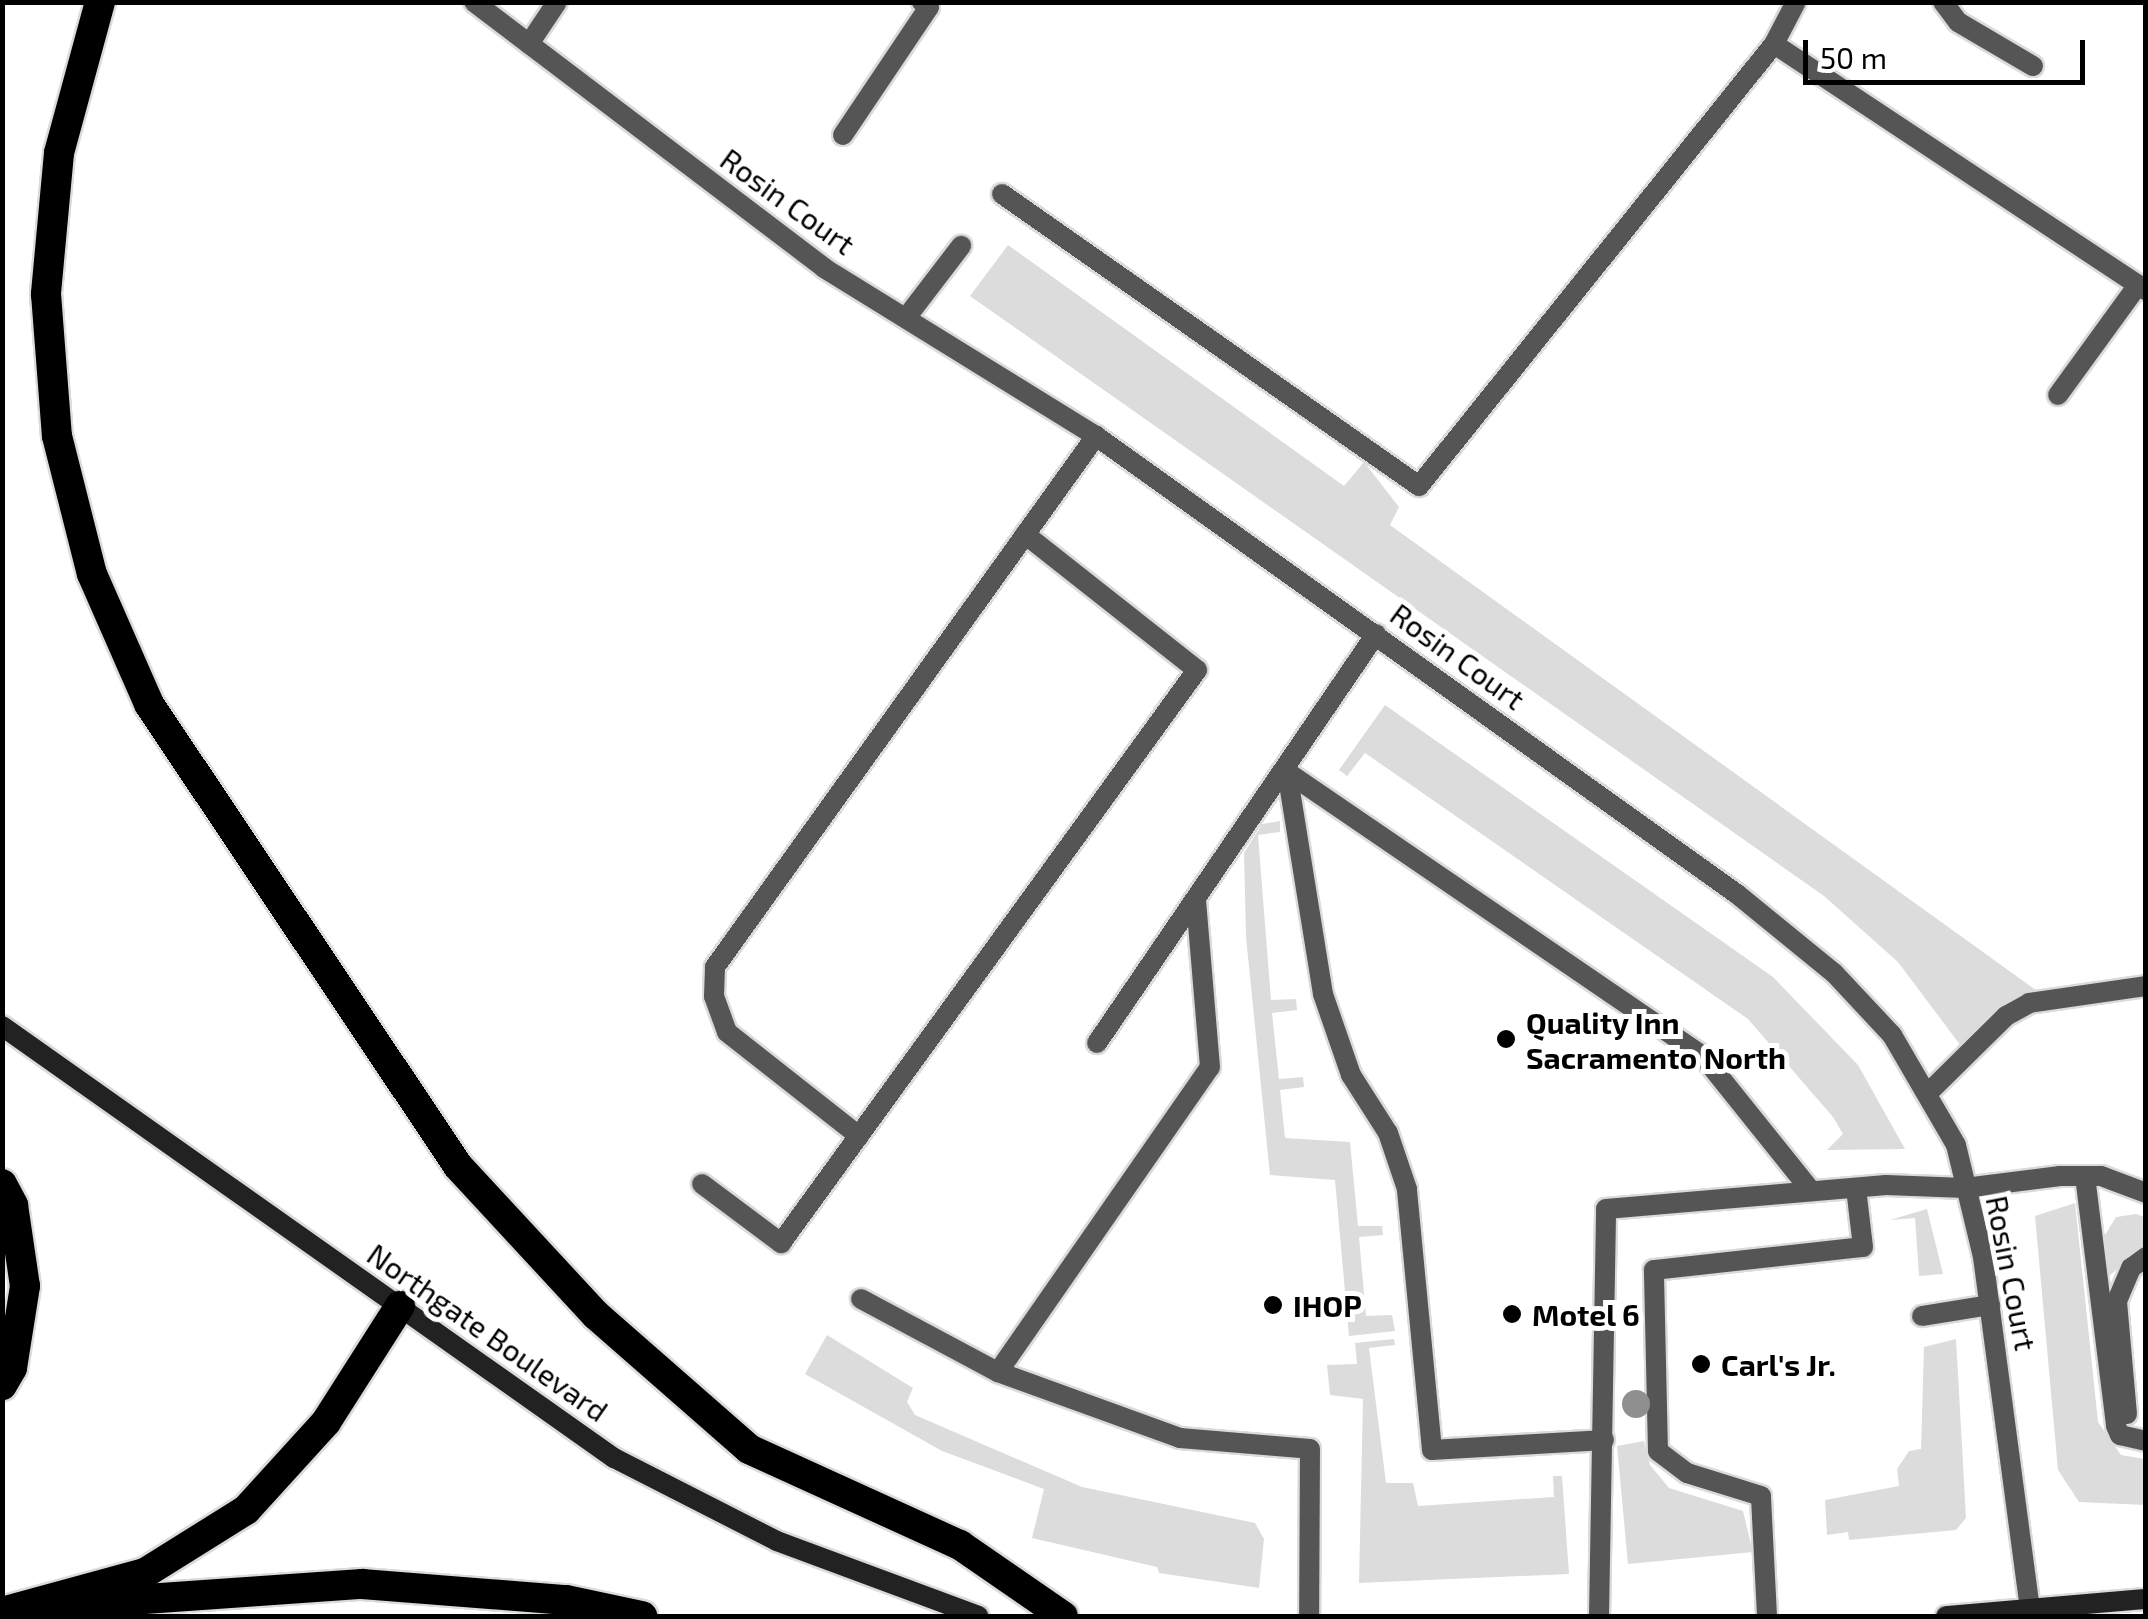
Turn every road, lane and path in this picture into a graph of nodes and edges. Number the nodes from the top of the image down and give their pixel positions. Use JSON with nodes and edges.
{"nodes":[{"id":1,"x":100,"y":2,"type":"edge"},
{"id":2,"x":474,"y":2,"type":"edge"},
{"id":3,"x":557,"y":2,"type":"edge"},
{"id":4,"x":922,"y":2,"type":"edge"},
{"id":5,"x":1796,"y":2,"type":"edge"},
{"id":6,"x":1942,"y":2,"type":"edge"},
{"id":7,"x":529,"y":44,"type":"junction"},
{"id":8,"x":1774,"y":44,"type":"junction"},
{"id":9,"x":2034,"y":66,"type":"dead end"},
{"id":10,"x":843,"y":134,"type":"dead end"},
{"id":11,"x":1002,"y":194,"type":"dead end"},
{"id":12,"x":961,"y":246,"type":"dead end"},
{"id":13,"x":2142,"y":288,"type":"edge"},
{"id":14,"x":906,"y":318,"type":"junction"},
{"id":15,"x":2058,"y":394,"type":"dead end"},
{"id":16,"x":1096,"y":436,"type":"junction"},
{"id":17,"x":1025,"y":534,"type":"junction"},
{"id":18,"x":1376,"y":634,"type":"junction"},
{"id":19,"x":1287,"y":772,"type":"junction"},
{"id":20,"x":1196,"y":901,"type":"junction"},
{"id":21,"x":2136,"y":988,"type":"edge"},
{"id":22,"x":2146,"y":1004,"type":"edge"},
{"id":23,"x":2,"y":1026,"type":"edge"},
{"id":24,"x":1097,"y":1043,"type":"dead end"},
{"id":25,"x":1930,"y":1091,"type":"junction"},
{"id":26,"x":858,"y":1136,"type":"junction"},
{"id":27,"x":2085,"y":1176,"type":"junction"},
{"id":28,"x":2,"y":1184,"type":"edge"},
{"id":29,"x":702,"y":1184,"type":"dead end"},
{"id":30,"x":1856,"y":1188,"type":"junction"},
{"id":31,"x":1966,"y":1188,"type":"junction"},
{"id":32,"x":1810,"y":1191,"type":"junction"},
{"id":33,"x":2146,"y":1193,"type":"edge"},
{"id":34,"x":2146,"y":1257,"type":"edge"},
{"id":35,"x":861,"y":1299,"type":"dead end"},
{"id":36,"x":1990,"y":1304,"type":"junction"},
{"id":37,"x":400,"y":1306,"type":"junction"},
{"id":38,"x":1922,"y":1316,"type":"dead end"},
{"id":39,"x":998,"y":1372,"type":"junction"},
{"id":40,"x":2,"y":1386,"type":"edge"},
{"id":41,"x":1604,"y":1440,"type":"junction"},
{"id":42,"x":2138,"y":1440,"type":"edge"},
{"id":43,"x":2146,"y":1599,"type":"edge"},
{"id":44,"x":17,"y":1610,"type":"edge"},
{"id":45,"x":2031,"y":1613,"type":"edge"},
{"id":46,"x":642,"y":1616,"type":"edge"},
{"id":47,"x":979,"y":1616,"type":"edge"},
{"id":48,"x":1062,"y":1616,"type":"edge"},
{"id":49,"x":1309,"y":1616,"type":"edge"},
{"id":50,"x":1599,"y":1616,"type":"edge"},
{"id":51,"x":1767,"y":1616,"type":"edge"},
{"id":52,"x":1946,"y":1616,"type":"edge"}],
"edges":[{"from":1,"to":48,"type":"highway"},
{"from":2,"to":7,"type":"street","name":"Rosin Court"},
{"from":3,"to":7,"type":"street"},
{"from":4,"to":10,"type":"street"},
{"from":5,"to":8,"type":"street"},
{"from":6,"to":9,"type":"street"},
{"from":7,"to":14,"type":"street","name":"Rosin Court"},
{"from":8,"to":11,"type":"street"},
{"from":8,"to":13,"type":"street"},
{"from":12,"to":14,"type":"street"},
{"from":13,"to":15,"type":"street"},
{"from":14,"to":16,"type":"street","name":"Rosin Court"},
{"from":16,"to":17,"type":"street"},
{"from":16,"to":18,"type":"street","name":"Rosin Court"},
{"from":17,"to":26,"type":"street"},
{"from":17,"to":26,"type":"street"},
{"from":18,"to":19,"type":"street"},
{"from":18,"to":25,"type":"street","name":"Rosin Court"},
{"from":19,"to":20,"type":"street"},
{"from":19,"to":32,"type":"street"},
{"from":19,"to":41,"type":"street"},
{"from":20,"to":24,"type":"street"},
{"from":20,"to":39,"type":"street"},
{"from":21,"to":22,"type":"street"},
{"from":21,"to":25,"type":"street"},
{"from":23,"to":37,"type":"main road","name":"Northgate Boulevard"},
{"from":25,"to":31,"type":"street","name":"Rosin Court"},
{"from":26,"to":29,"type":"street"},
{"from":27,"to":31,"type":"street"},
{"from":27,"to":33,"type":"street"},
{"from":27,"to":42,"type":"street"},
{"from":28,"to":40,"type":"highway"},
{"from":30,"to":31,"type":"street"},
{"from":30,"to":32,"type":"street"},
{"from":30,"to":51,"type":"street"},
{"from":31,"to":36,"type":"street","name":"Rosin Court"},
{"from":32,"to":41,"type":"street"},
{"from":34,"to":42,"type":"street"},
{"from":35,"to":39,"type":"street"},
{"from":36,"to":38,"type":"street"},
{"from":36,"to":45,"type":"street","name":"Rosin Court"},
{"from":37,"to":44,"type":"highway"},
{"from":37,"to":47,"type":"main road","name":"Northgate Boulevard"},
{"from":39,"to":49,"type":"street"},
{"from":41,"to":50,"type":"street"},
{"from":43,"to":45,"type":"main road"},
{"from":44,"to":46,"type":"highway"},
{"from":45,"to":52,"type":"main road"}]}
